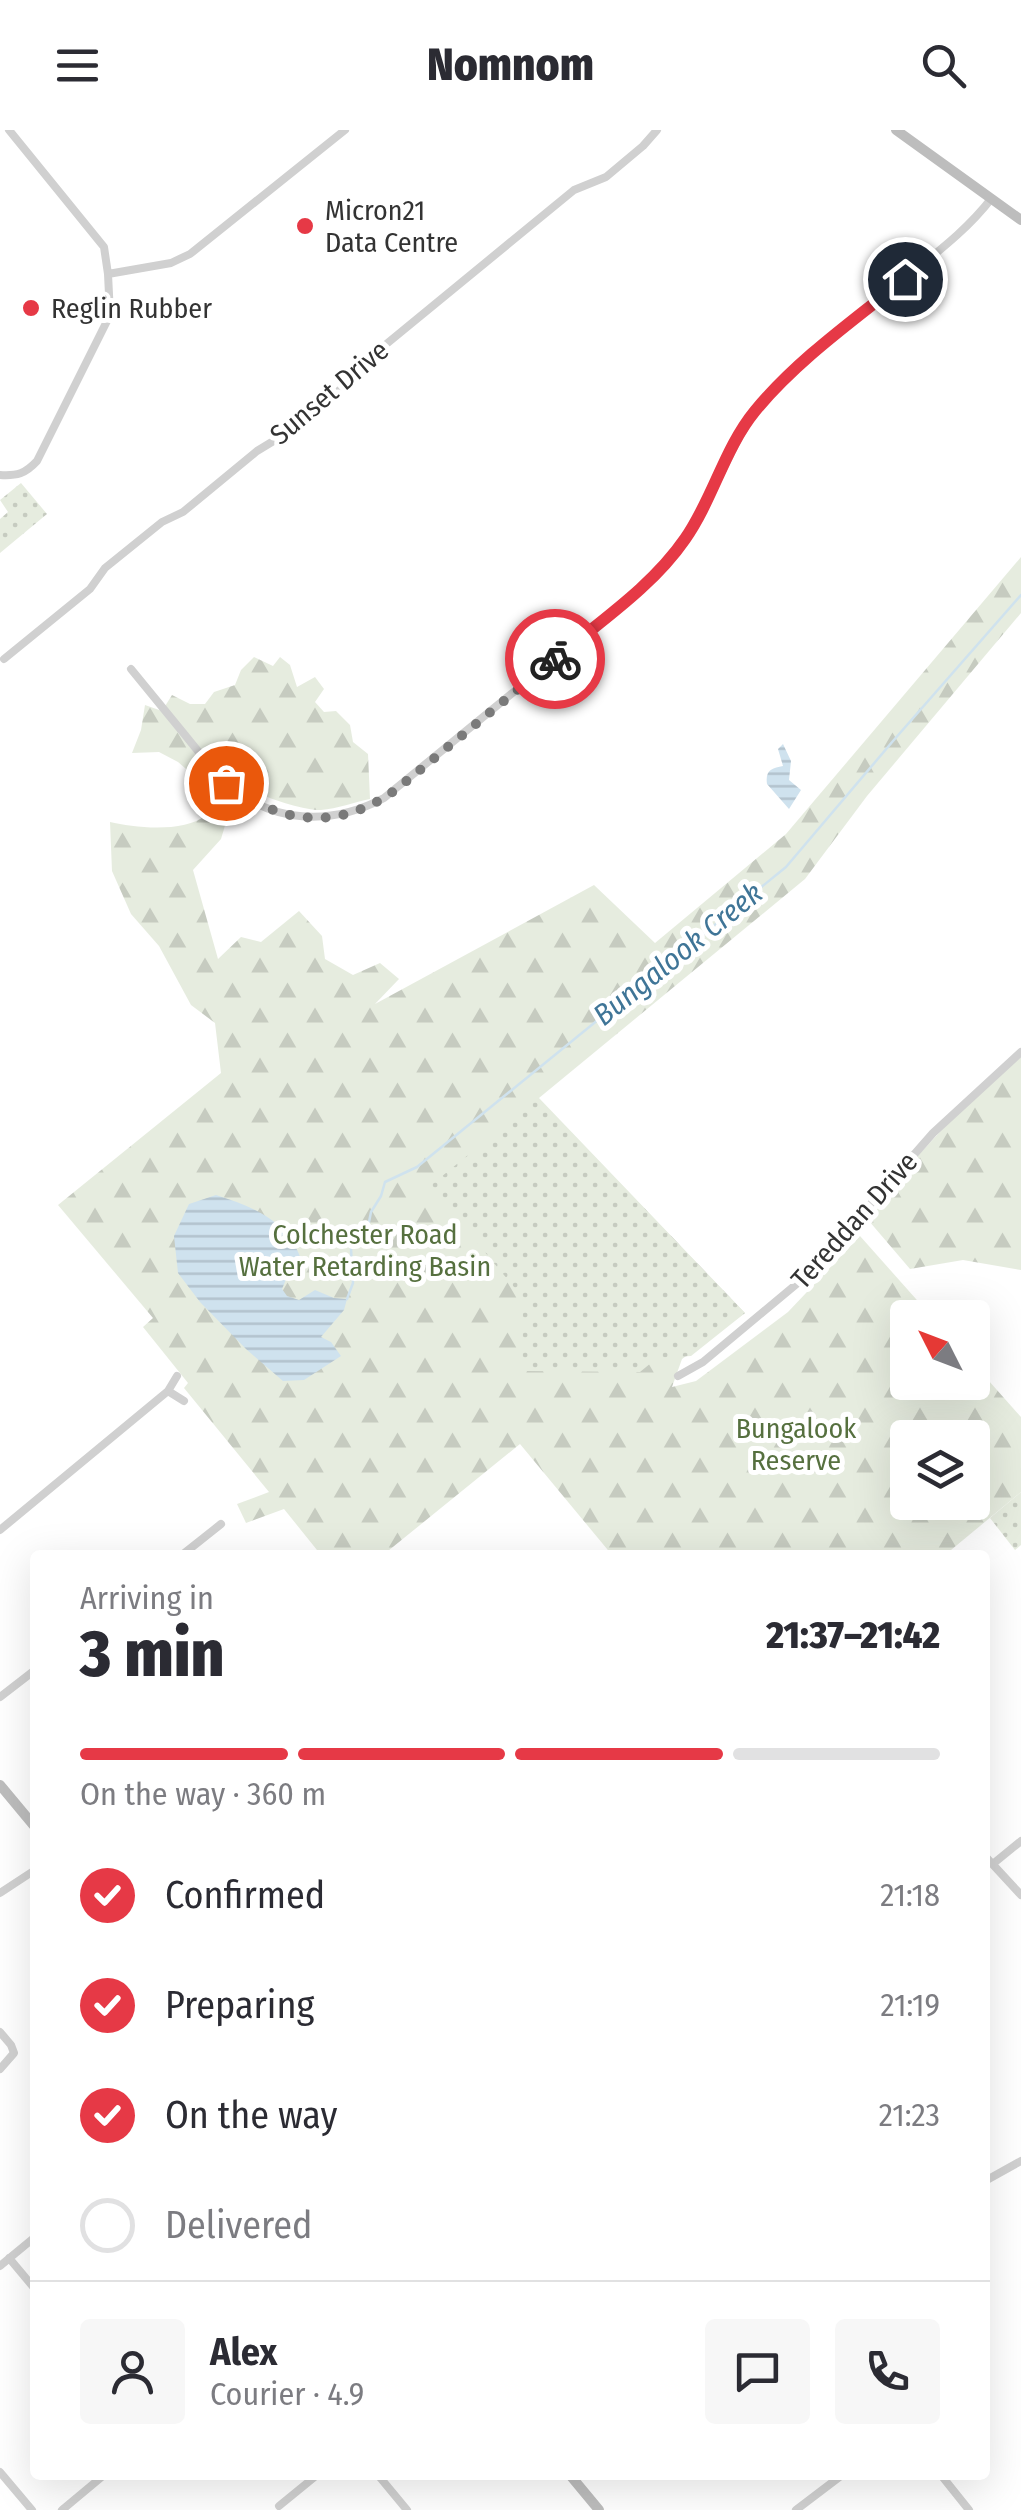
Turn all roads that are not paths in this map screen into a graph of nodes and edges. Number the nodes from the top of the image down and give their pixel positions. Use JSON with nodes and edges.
{"nodes":[{"id":1,"x":9,"y":130,"type":"edge"},
{"id":2,"x":345,"y":130,"type":"edge"},
{"id":3,"x":657,"y":130,"type":"edge"},
{"id":4,"x":896,"y":130,"type":"edge"},
{"id":5,"x":991,"y":199,"type":"junction"},
{"id":6,"x":1021,"y":220,"type":"edge"},
{"id":7,"x":108,"y":274,"type":"junction"},
{"id":8,"x":0,"y":475,"type":"edge"},
{"id":9,"x":4,"y":659,"type":"dead end"},
{"id":10,"x":131,"y":670,"type":"dead end"},
{"id":11,"x":1021,"y":1052,"type":"edge"},
{"id":12,"x":177,"y":1376,"type":"dead end"},
{"id":13,"x":678,"y":1376,"type":"dead end"},
{"id":14,"x":168,"y":1392,"type":"junction"},
{"id":15,"x":184,"y":1401,"type":"dead end"},
{"id":16,"x":221,"y":1524,"type":"dead end"},
{"id":17,"x":0,"y":1530,"type":"edge"},
{"id":18,"x":188,"y":1550,"type":"edge"},
{"id":19,"x":30,"y":1674,"type":"edge"},
{"id":20,"x":0,"y":1698,"type":"edge"},
{"id":21,"x":1,"y":1785,"type":"edge"},
{"id":22,"x":30,"y":1821,"type":"edge"},
{"id":23,"x":1021,"y":1841,"type":"edge"},
{"id":24,"x":990,"y":1860,"type":"edge"},
{"id":25,"x":994,"y":1863,"type":"junction"},
{"id":26,"x":30,"y":1873,"type":"edge"},
{"id":27,"x":0,"y":1892,"type":"edge"},
{"id":28,"x":1021,"y":1894,"type":"edge"},
{"id":29,"x":0,"y":2032,"type":"edge"},
{"id":30,"x":0,"y":2070,"type":"edge"},
{"id":31,"x":1021,"y":2161,"type":"edge"},
{"id":32,"x":990,"y":2178,"type":"edge"},
{"id":33,"x":30,"y":2241,"type":"edge"},
{"id":34,"x":9,"y":2258,"type":"junction"},
{"id":35,"x":0,"y":2266,"type":"edge"},
{"id":36,"x":30,"y":2283,"type":"edge"},
{"id":37,"x":0,"y":2472,"type":"edge"},
{"id":38,"x":98,"y":2480,"type":"edge"},
{"id":39,"x":312,"y":2480,"type":"edge"},
{"id":40,"x":382,"y":2480,"type":"edge"},
{"id":41,"x":574,"y":2480,"type":"edge"},
{"id":42,"x":835,"y":2480,"type":"edge"},
{"id":43,"x":945,"y":2480,"type":"edge"},
{"id":44,"x":280,"y":2506,"type":"dead end"},
{"id":45,"x":32,"y":2510,"type":"edge"},
{"id":46,"x":62,"y":2510,"type":"edge"},
{"id":47,"x":406,"y":2510,"type":"edge"},
{"id":48,"x":599,"y":2510,"type":"edge"},
{"id":49,"x":796,"y":2510,"type":"edge"},
{"id":50,"x":969,"y":2510,"type":"edge"}],
"edges":[{"from":1,"to":7,"type":"street"},
{"from":2,"to":7,"type":"street"},
{"from":3,"to":9,"type":"street","name":"Sunset Drive"},
{"from":4,"to":5,"type":"main road"},
{"from":5,"to":6,"type":"main road"},
{"from":5,"to":10,"type":"street"},
{"from":7,"to":8,"type":"street"},
{"from":11,"to":13,"type":"street","name":"Tereddan Drive"},
{"from":12,"to":14,"type":"street"},
{"from":14,"to":15,"type":"street"},
{"from":14,"to":17,"type":"street"},
{"from":16,"to":18,"type":"street"},
{"from":19,"to":20,"type":"street"},
{"from":21,"to":22,"type":"main road"},
{"from":23,"to":25,"type":"street"},
{"from":24,"to":25,"type":"street"},
{"from":25,"to":28,"type":"street"},
{"from":26,"to":27,"type":"street"},
{"from":29,"to":30,"type":"street"},
{"from":31,"to":32,"type":"street"},
{"from":33,"to":34,"type":"street"},
{"from":34,"to":35,"type":"street"},
{"from":34,"to":36,"type":"street"},
{"from":37,"to":45,"type":"street"},
{"from":38,"to":46,"type":"street"},
{"from":39,"to":44,"type":"street"},
{"from":40,"to":47,"type":"street"},
{"from":41,"to":48,"type":"main road"},
{"from":42,"to":49,"type":"street"},
{"from":43,"to":50,"type":"street"}]}
